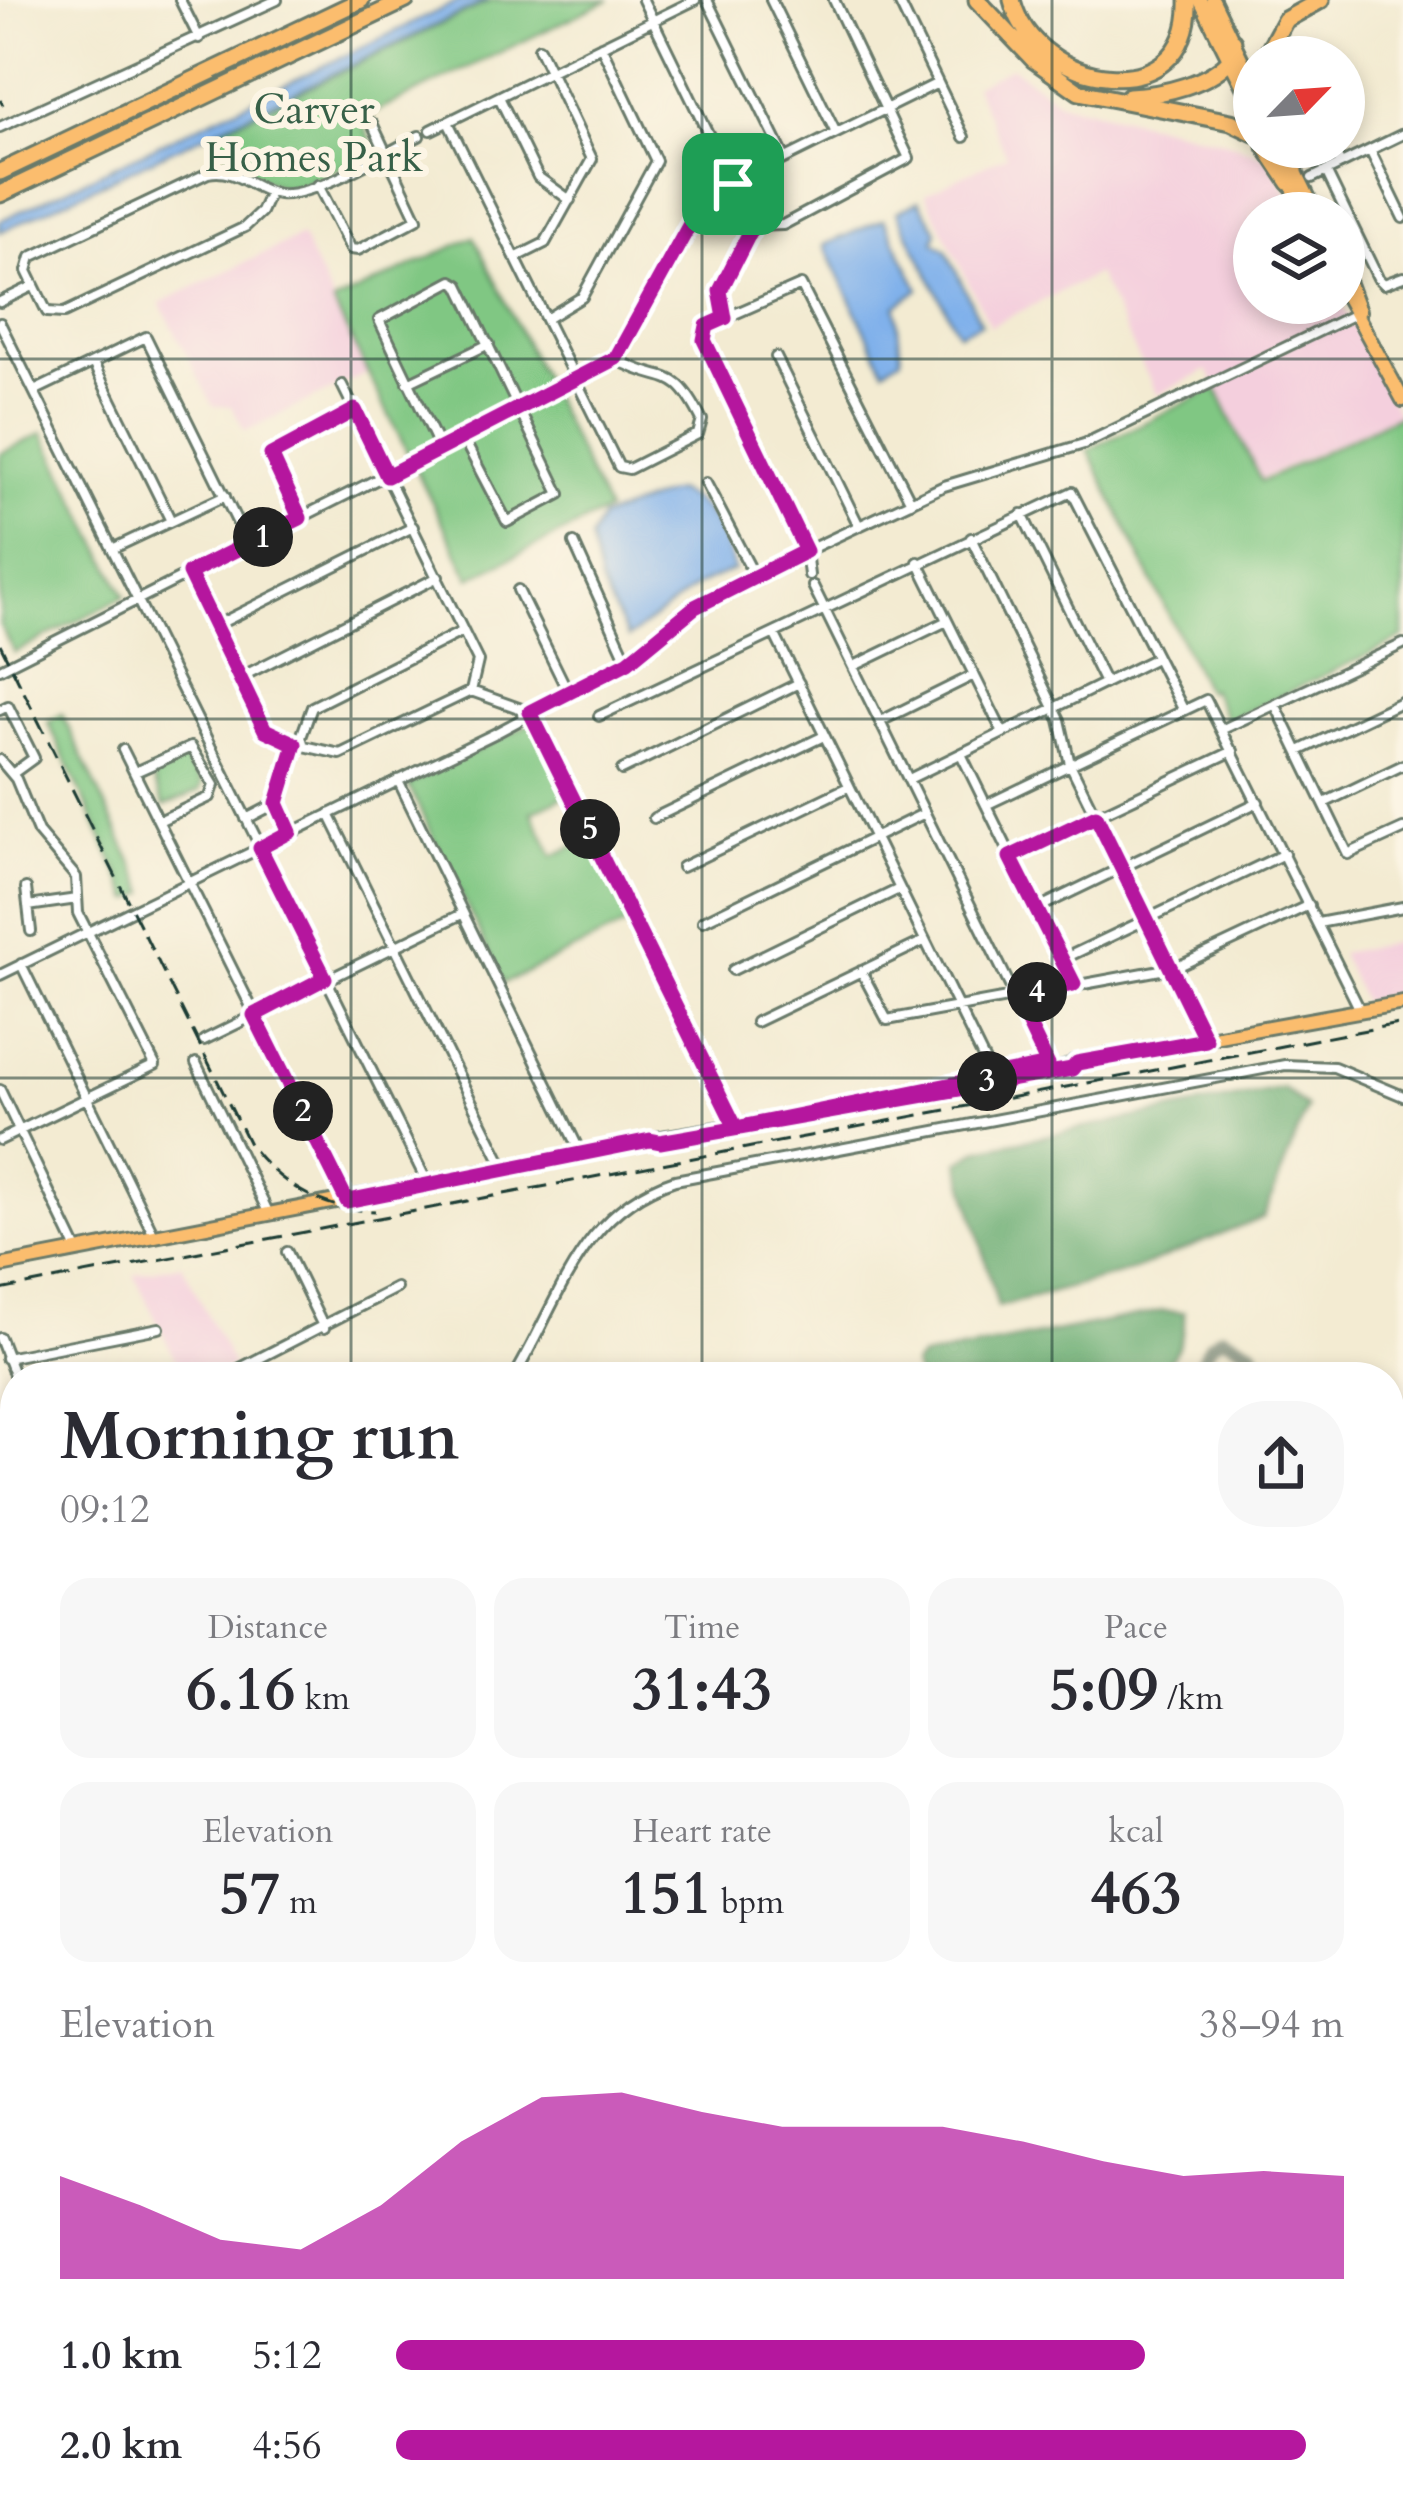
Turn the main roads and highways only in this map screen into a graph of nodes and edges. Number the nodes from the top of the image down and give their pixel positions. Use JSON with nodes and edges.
{"nodes":[{"id":1,"x":343,"y":0,"type":"edge"},
{"id":2,"x":361,"y":0,"type":"edge"},
{"id":3,"x":389,"y":0,"type":"edge"},
{"id":4,"x":406,"y":0,"type":"edge"},
{"id":5,"x":977,"y":0,"type":"edge"},
{"id":6,"x":1012,"y":0,"type":"edge"},
{"id":7,"x":1188,"y":0,"type":"edge"},
{"id":8,"x":1200,"y":0,"type":"edge"},
{"id":9,"x":1213,"y":0,"type":"edge"},
{"id":10,"x":1321,"y":0,"type":"edge"},
{"id":11,"x":1276,"y":36,"type":"edge"},
{"id":12,"x":1233,"y":41,"type":"joint"},
{"id":13,"x":1230,"y":61,"type":"junction"},
{"id":14,"x":1233,"y":67,"type":"edge"},
{"id":15,"x":1057,"y":77,"type":"junction"},
{"id":16,"x":1233,"y":123,"type":"edge"},
{"id":17,"x":0,"y":168,"type":"edge"},
{"id":18,"x":1286,"y":168,"type":"edge"},
{"id":19,"x":1291,"y":168,"type":"edge"},
{"id":20,"x":1293,"y":176,"type":"junction"},
{"id":21,"x":0,"y":189,"type":"edge"},
{"id":22,"x":1298,"y":192,"type":"edge"},
{"id":23,"x":1303,"y":192,"type":"edge"},
{"id":24,"x":1365,"y":324,"type":"edge"},
{"id":25,"x":1403,"y":400,"type":"edge"},
{"id":26,"x":1403,"y":1003,"type":"edge"},
{"id":27,"x":1077,"y":1063,"type":"junction"},
{"id":28,"x":994,"y":1080,"type":"junction"},
{"id":29,"x":660,"y":1142,"type":"junction"},
{"id":30,"x":428,"y":1186,"type":"junction"},
{"id":31,"x":0,"y":1266,"type":"edge"}],
"edges":[{"from":1,"to":17,"type":"highway"},
{"from":2,"to":17,"type":"highway"},
{"from":3,"to":21,"type":"highway"},
{"from":4,"to":21,"type":"highway"},
{"from":5,"to":15,"type":"highway"},
{"from":6,"to":7,"type":"highway"},
{"from":8,"to":13,"type":"main road"},
{"from":9,"to":12,"type":"main road"},
{"from":10,"to":11,"type":"highway"},
{"from":12,"to":13,"type":"highway"},
{"from":13,"to":14,"type":"main road"},
{"from":13,"to":15,"type":"highway"},
{"from":15,"to":16,"type":"highway"},
{"from":18,"to":20,"type":"highway"},
{"from":19,"to":20,"type":"highway"},
{"from":20,"to":22,"type":"main road"},
{"from":20,"to":23,"type":"main road"},
{"from":24,"to":25,"type":"main road"},
{"from":26,"to":27,"type":"main road"},
{"from":27,"to":28,"type":"main road"},
{"from":27,"to":28,"type":"main road"},
{"from":28,"to":29,"type":"main road"},
{"from":29,"to":30,"type":"main road"},
{"from":29,"to":30,"type":"main road"},
{"from":30,"to":31,"type":"main road"}]}
